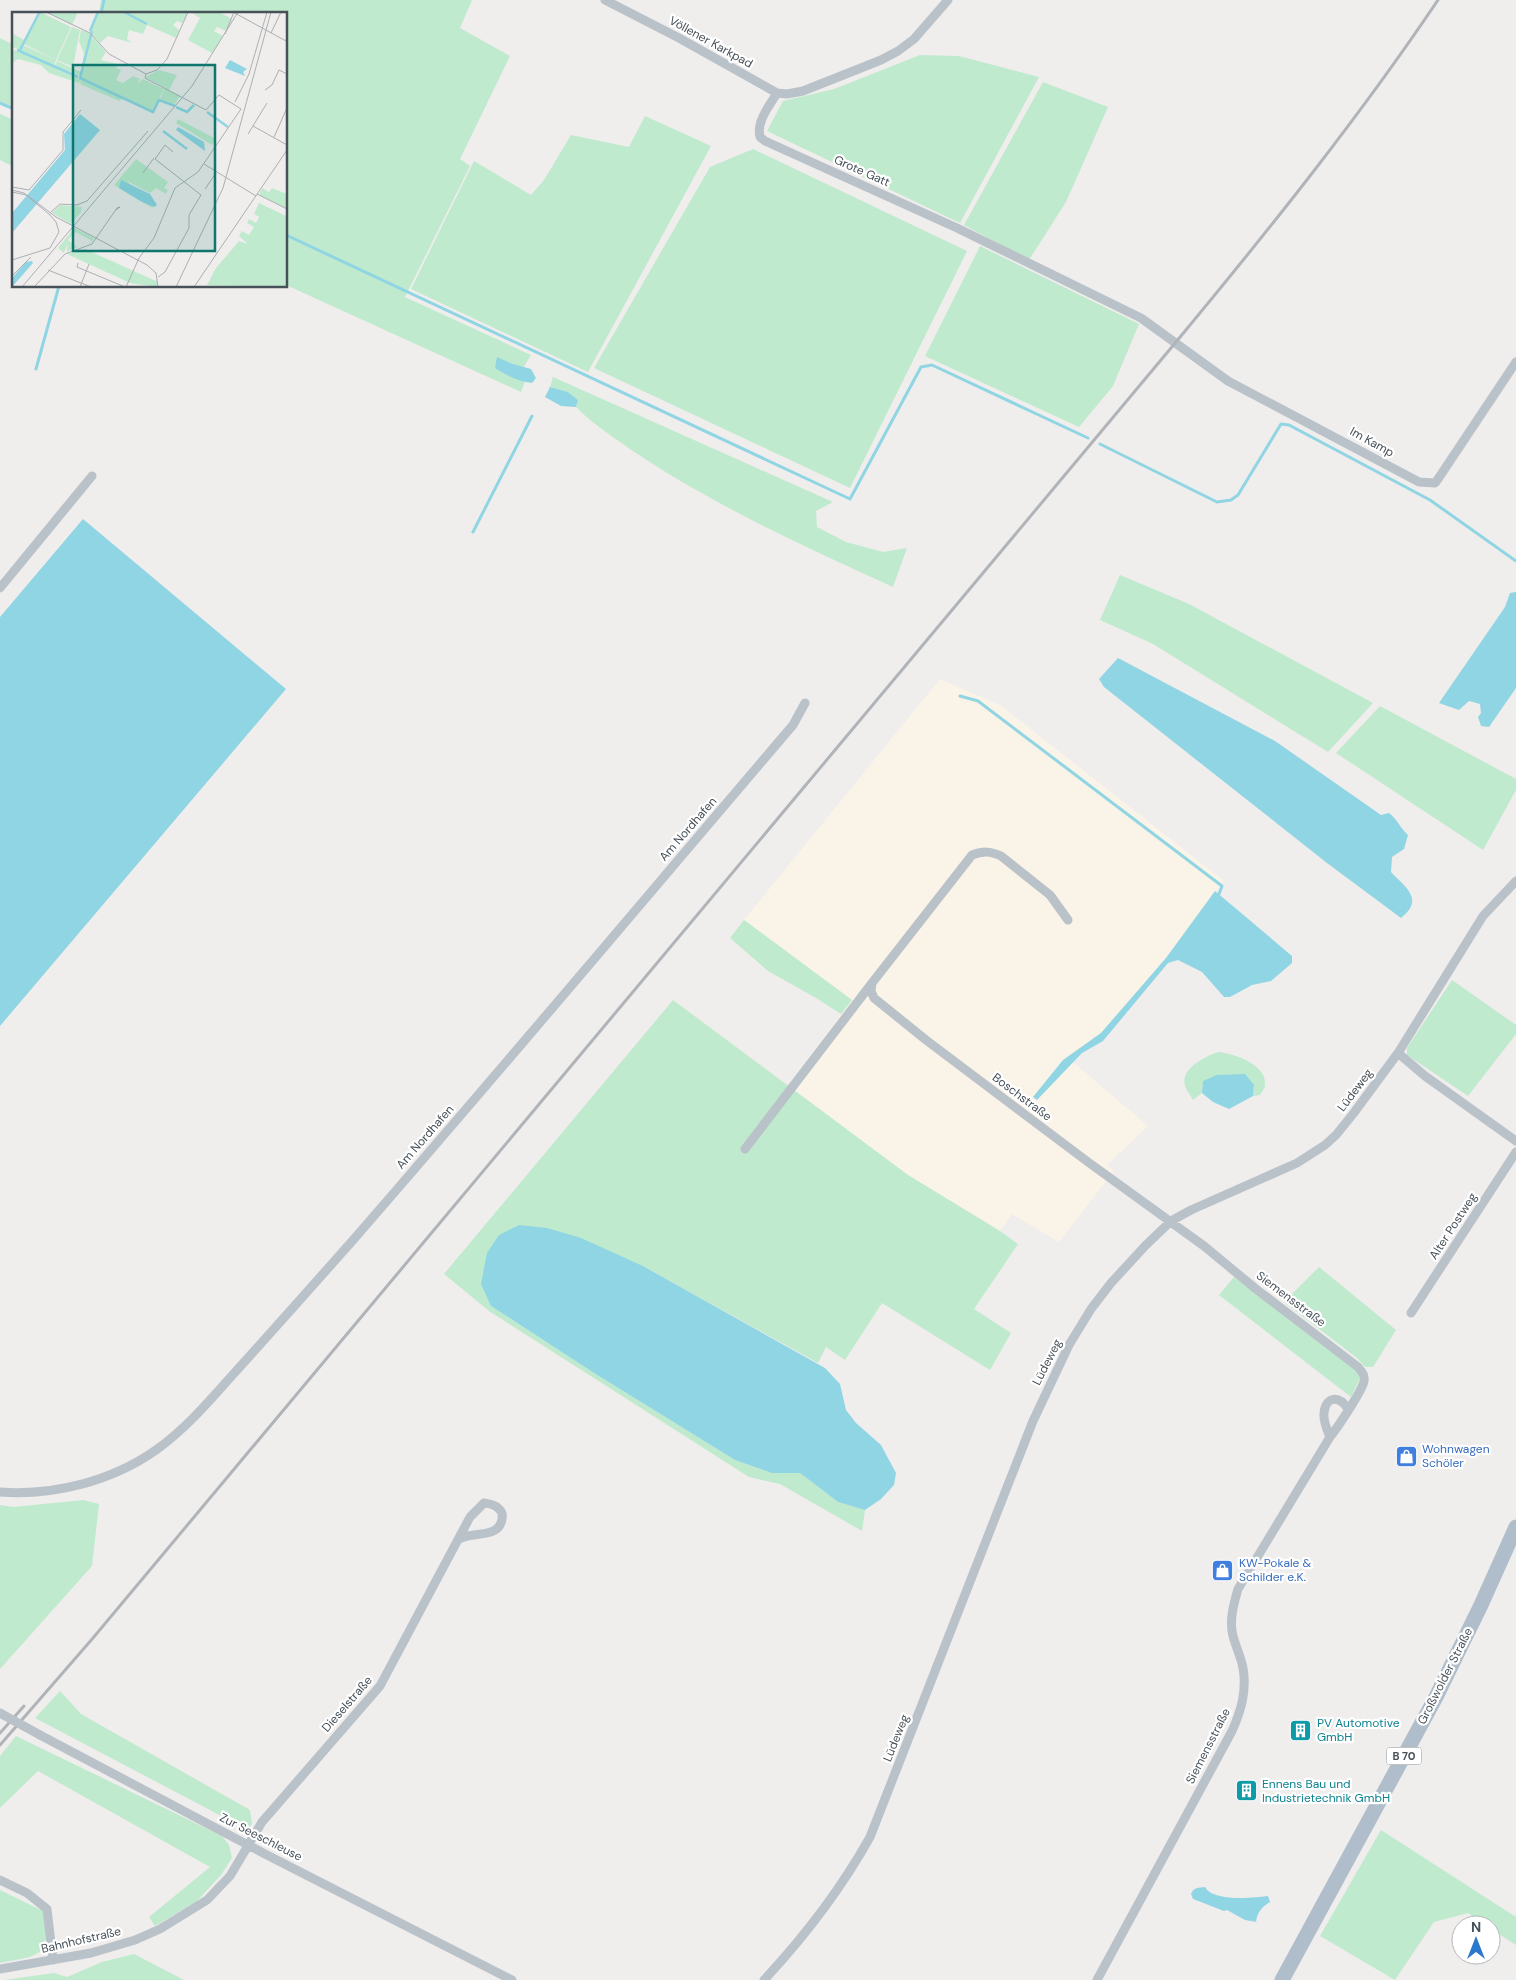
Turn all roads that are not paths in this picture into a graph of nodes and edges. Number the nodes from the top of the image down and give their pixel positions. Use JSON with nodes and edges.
{"nodes":[{"id":1,"x":605,"y":0,"type":"edge"},
{"id":2,"x":948,"y":0,"type":"edge"},
{"id":3,"x":777,"y":92,"type":"junction"},
{"id":4,"x":1176,"y":342,"type":"joint"},
{"id":5,"x":1516,"y":362,"type":"edge"},
{"id":6,"x":92,"y":476,"type":"dead end"},
{"id":7,"x":0,"y":588,"type":"edge"},
{"id":8,"x":805,"y":703,"type":"dead end"},
{"id":9,"x":1516,"y":881,"type":"edge"},
{"id":10,"x":1068,"y":920,"type":"dead end"},
{"id":11,"x":872,"y":983,"type":"junction"},
{"id":12,"x":1398,"y":1053,"type":"junction"},
{"id":13,"x":1516,"y":1141,"type":"edge"},
{"id":14,"x":745,"y":1149,"type":"dead end"},
{"id":15,"x":1516,"y":1152,"type":"edge"},
{"id":16,"x":1171,"y":1221,"type":"junction"},
{"id":17,"x":1412,"y":1313,"type":"dead end"},
{"id":18,"x":1348,"y":1409,"type":"junction"},
{"id":19,"x":1330,"y":1437,"type":"junction"},
{"id":20,"x":0,"y":1492,"type":"edge"},
{"id":21,"x":1516,"y":1527,"type":"edge"},
{"id":22,"x":459,"y":1539,"type":"junction"},
{"id":23,"x":0,"y":1713,"type":"edge"},
{"id":24,"x":249,"y":1845,"type":"junction"},
{"id":25,"x":0,"y":1880,"type":"edge"},
{"id":26,"x":53,"y":1960,"type":"junction"},
{"id":27,"x":0,"y":1968,"type":"edge"},
{"id":28,"x":512,"y":1980,"type":"edge"},
{"id":29,"x":764,"y":1980,"type":"edge"},
{"id":30,"x":1097,"y":1980,"type":"edge"},
{"id":31,"x":1282,"y":1980,"type":"edge"}],
"edges":[{"from":1,"to":3,"type":"street","name":"Völlener Karkpad"},
{"from":2,"to":3,"type":"street"},
{"from":3,"to":4,"type":"street","name":"Grote Gatt"},
{"from":4,"to":5,"type":"street","name":"Im Kamp"},
{"from":6,"to":7,"type":"street"},
{"from":8,"to":20,"type":"street","name":"Am Nordhafen"},
{"from":9,"to":12,"type":"street","name":"Lüdeweg"},
{"from":10,"to":11,"type":"street"},
{"from":11,"to":14,"type":"street"},
{"from":11,"to":16,"type":"street","name":"Boschstraße"},
{"from":12,"to":13,"type":"street"},
{"from":12,"to":16,"type":"street","name":"Lüdeweg"},
{"from":15,"to":17,"type":"street","name":"Alter Postweg"},
{"from":16,"to":18,"type":"street","name":"Siemensstraße"},
{"from":16,"to":29,"type":"street","name":"Lüdeweg"},
{"from":18,"to":19,"type":"street","name":"Siemensstraße"},
{"from":18,"to":19,"type":"street"},
{"from":19,"to":30,"type":"street","name":"Siemensstraße"},
{"from":21,"to":31,"type":"main road","name":"Großwolder Straße","number":"B 70"},
{"from":22,"to":22,"type":"street","name":"Dieselstraße"},
{"from":22,"to":24,"type":"street","name":"Dieselstraße"},
{"from":23,"to":24,"type":"street","name":"Zur Seeschleuse","bridge":true},
{"from":24,"to":26,"type":"street","name":"Bahnhofstraße"},
{"from":24,"to":28,"type":"street","name":"Zur Seeschleuse"},
{"from":25,"to":26,"type":"street"},
{"from":26,"to":27,"type":"street","name":"Bahnhofstraße"}]}
